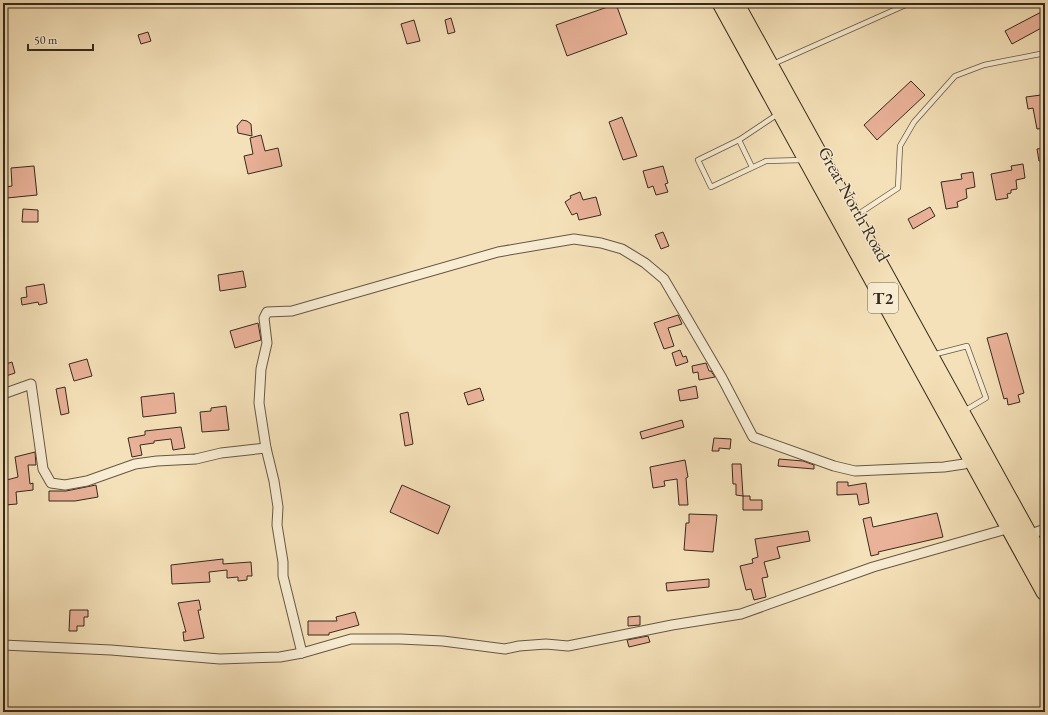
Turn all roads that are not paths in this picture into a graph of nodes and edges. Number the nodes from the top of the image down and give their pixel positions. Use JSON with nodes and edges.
{"nodes":[{"id":1,"x":720,"y":3,"type":"edge"},
{"id":2,"x":735,"y":3,"type":"edge"},
{"id":3,"x":910,"y":3,"type":"edge"},
{"id":4,"x":1045,"y":53,"type":"edge"},
{"id":5,"x":769,"y":65,"type":"junction"},
{"id":6,"x":780,"y":112,"type":"junction"},
{"id":7,"x":739,"y":140,"type":"junction"},
{"id":8,"x":807,"y":160,"type":"junction"},
{"id":9,"x":752,"y":167,"type":"junction"},
{"id":10,"x":848,"y":222,"type":"junction"},
{"id":11,"x":930,"y":356,"type":"junction"},
{"id":12,"x":3,"y":394,"type":"edge"},
{"id":13,"x":961,"y":413,"type":"junction"},
{"id":14,"x":266,"y":448,"type":"junction"},
{"id":15,"x":971,"y":459,"type":"junction"},
{"id":16,"x":1010,"y":528,"type":"junction"},
{"id":17,"x":1045,"y":529,"type":"edge"},
{"id":18,"x":1028,"y":535,"type":"junction"},
{"id":19,"x":1045,"y":565,"type":"edge"},
{"id":20,"x":1045,"y":592,"type":"edge"},
{"id":21,"x":3,"y":645,"type":"edge"},
{"id":22,"x":302,"y":653,"type":"junction"}],
"edges":[{"from":1,"to":6,"type":"highway","name":"Great North Road","number":"T2"},
{"from":2,"to":5,"type":"highway","name":"Great North Road","number":"T2"},
{"from":3,"to":5,"type":"lane"},
{"from":4,"to":10,"type":"lane"},
{"from":5,"to":10,"type":"highway","name":"Great North Road","number":"T2"},
{"from":6,"to":7,"type":"lane"},
{"from":6,"to":8,"type":"highway","name":"Great North Road","number":"T2"},
{"from":7,"to":9,"type":"lane"},
{"from":7,"to":9,"type":"lane"},
{"from":8,"to":9,"type":"lane"},
{"from":8,"to":10,"type":"highway","name":"Great North Road","number":"T2"},
{"from":10,"to":11,"type":"highway","name":"Great North Road","number":"T2"},
{"from":10,"to":15,"type":"highway","name":"Great North Road","number":"T2"},
{"from":11,"to":13,"type":"highway","name":"Great North Road","number":"T2"},
{"from":11,"to":13,"type":"lane"},
{"from":12,"to":14,"type":"street"},
{"from":13,"to":18,"type":"highway","name":"Great North Road","number":"T2"},
{"from":14,"to":15,"type":"street"},
{"from":14,"to":22,"type":"street"},
{"from":15,"to":16,"type":"highway","name":"Great North Road","number":"T2"},
{"from":16,"to":20,"type":"highway","name":"Great North Road","number":"T2"},
{"from":16,"to":22,"type":"street"},
{"from":17,"to":18,"type":"street"},
{"from":18,"to":19,"type":"highway","name":"Great North Road","number":"T2"},
{"from":21,"to":22,"type":"street"}]}
